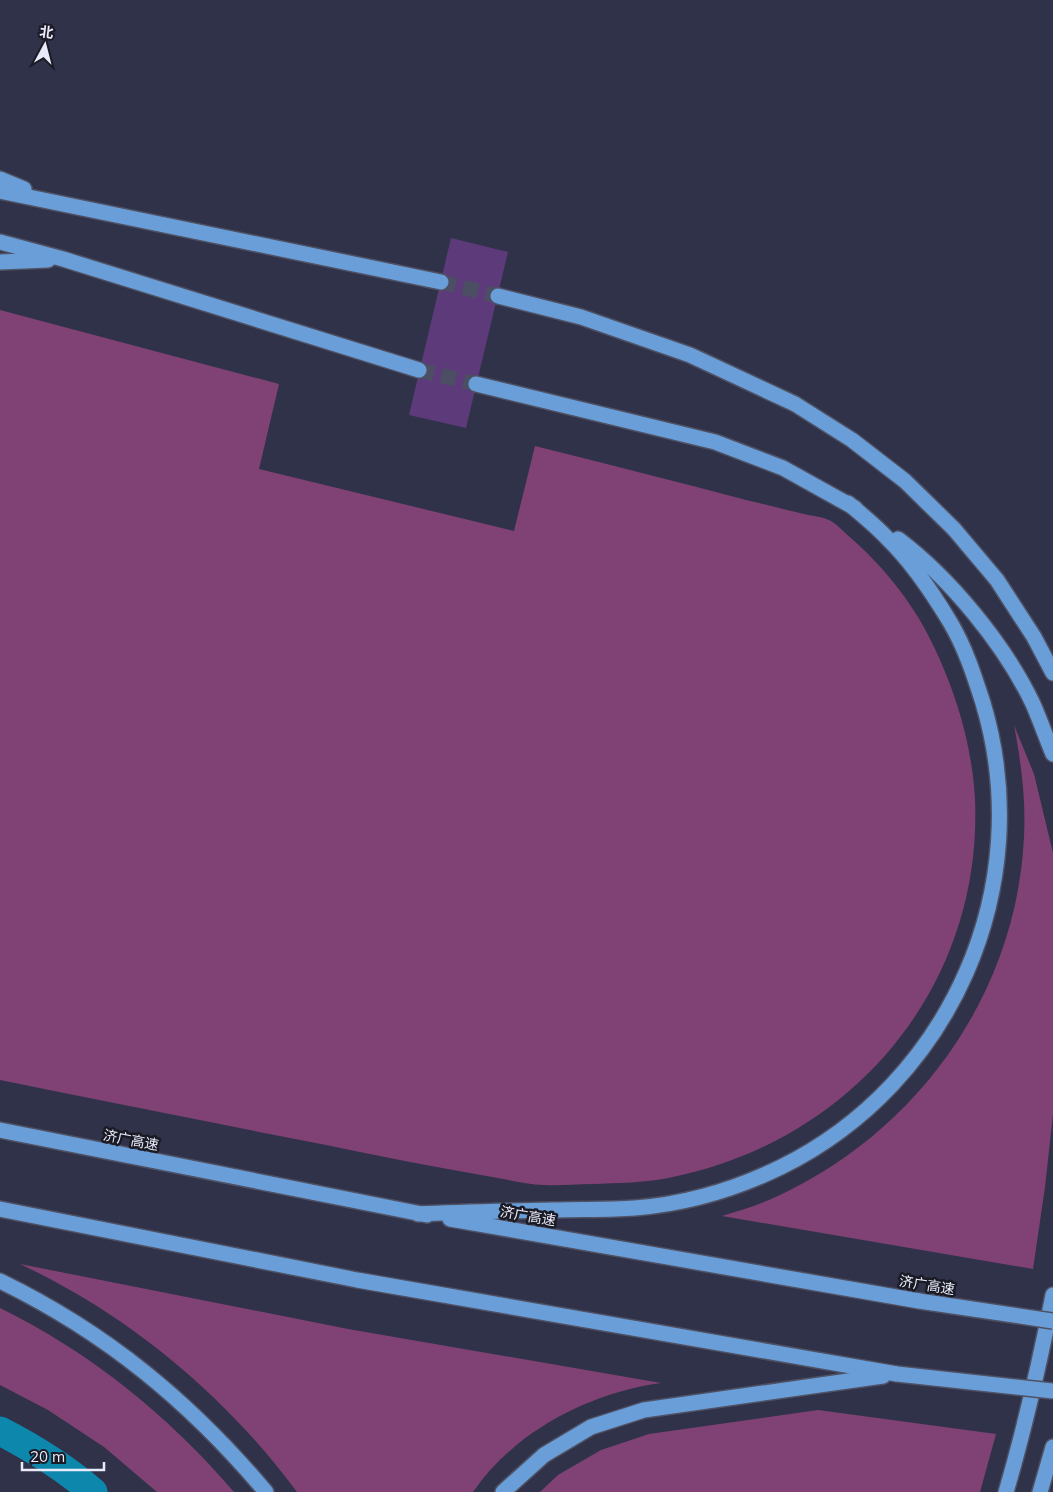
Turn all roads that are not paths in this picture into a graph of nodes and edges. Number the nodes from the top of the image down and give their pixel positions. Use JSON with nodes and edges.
{"nodes":[{"id":1,"x":0,"y":179,"type":"edge"},
{"id":2,"x":0,"y":191,"type":"edge"},
{"id":3,"x":53,"y":201,"type":"junction"},
{"id":4,"x":0,"y":242,"type":"edge"},
{"id":5,"x":63,"y":259,"type":"junction"},
{"id":6,"x":0,"y":262,"type":"edge"},
{"id":7,"x":441,"y":282,"type":"tunnel mouth"},
{"id":8,"x":498,"y":296,"type":"tunnel mouth"},
{"id":9,"x":419,"y":370,"type":"tunnel mouth"},
{"id":10,"x":476,"y":384,"type":"tunnel mouth"},
{"id":11,"x":848,"y":503,"type":"junction"},
{"id":12,"x":1034,"y":637,"type":"junction"},
{"id":13,"x":1053,"y":665,"type":"edge"},
{"id":14,"x":1053,"y":673,"type":"edge"},
{"id":15,"x":1053,"y":754,"type":"edge"},
{"id":16,"x":0,"y":1130,"type":"edge"},
{"id":17,"x":0,"y":1209,"type":"edge"},
{"id":18,"x":418,"y":1214,"type":"junction"},
{"id":19,"x":0,"y":1281,"type":"edge"},
{"id":20,"x":1053,"y":1294,"type":"edge"},
{"id":21,"x":1053,"y":1321,"type":"edge"},
{"id":22,"x":897,"y":1374,"type":"junction"},
{"id":23,"x":1053,"y":1391,"type":"edge"},
{"id":24,"x":1053,"y":1447,"type":"edge"},
{"id":25,"x":266,"y":1492,"type":"edge"},
{"id":26,"x":503,"y":1492,"type":"edge"},
{"id":27,"x":1006,"y":1492,"type":"edge"},
{"id":28,"x":1040,"y":1492,"type":"edge"}],
"edges":[{"from":1,"to":3,"type":"highway"},
{"from":2,"to":3,"type":"highway"},
{"from":3,"to":7,"type":"highway"},
{"from":4,"to":5,"type":"highway"},
{"from":5,"to":6,"type":"highway"},
{"from":5,"to":9,"type":"highway"},
{"from":8,"to":12,"type":"highway"},
{"from":10,"to":11,"type":"highway"},
{"from":11,"to":15,"type":"highway"},
{"from":11,"to":18,"type":"highway"},
{"from":12,"to":13,"type":"highway"},
{"from":12,"to":14,"type":"highway"},
{"from":16,"to":18,"type":"highway","name":"济广高速"},
{"from":17,"to":22,"type":"highway"},
{"from":18,"to":21,"type":"highway","name":"济广高速","bridge":true},
{"from":19,"to":25,"type":"highway"},
{"from":20,"to":27,"type":"highway"},
{"from":22,"to":23,"type":"highway","bridge":true},
{"from":22,"to":26,"type":"highway"},
{"from":24,"to":28,"type":"highway"}]}
